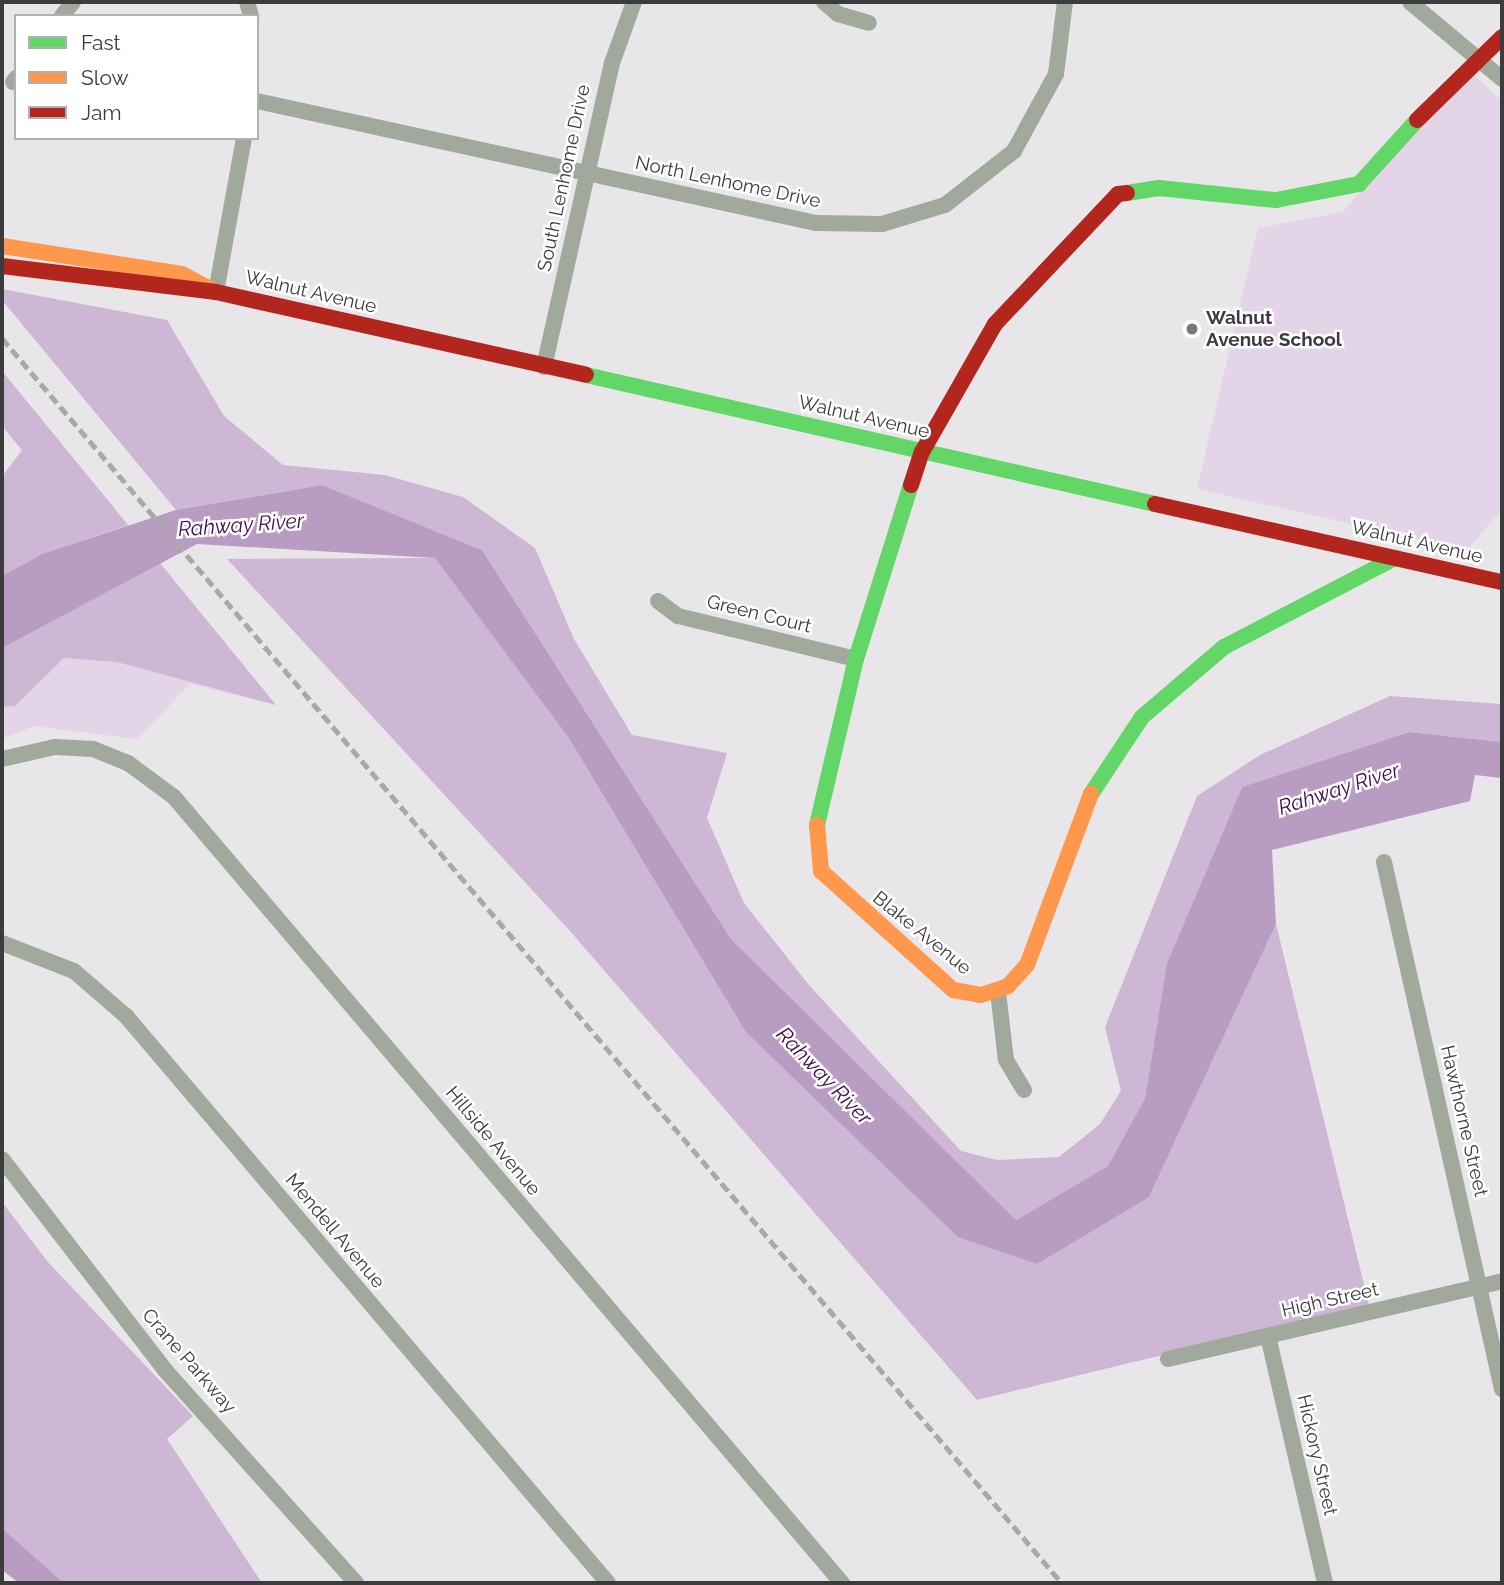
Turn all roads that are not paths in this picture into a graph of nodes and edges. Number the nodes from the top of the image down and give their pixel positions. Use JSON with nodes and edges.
{"nodes":[{"id":1,"x":634,"y":2,"type":"edge"},
{"id":2,"x":824,"y":2,"type":"edge"},
{"id":3,"x":1065,"y":2,"type":"edge"},
{"id":4,"x":1410,"y":2,"type":"edge"},
{"id":5,"x":869,"y":23,"type":"dead end"},
{"id":6,"x":1502,"y":37,"type":"edge"},
{"id":7,"x":1479,"y":58,"type":"junction"},
{"id":8,"x":1502,"y":79,"type":"edge"},
{"id":9,"x":259,"y":102,"type":"edge"},
{"id":10,"x":244,"y":140,"type":"edge"},
{"id":11,"x":588,"y":173,"type":"junction"},
{"id":12,"x":2,"y":246,"type":"edge"},
{"id":13,"x":2,"y":266,"type":"edge"},
{"id":14,"x":216,"y":292,"type":"junction"},
{"id":15,"x":544,"y":367,"type":"junction"},
{"id":16,"x":922,"y":452,"type":"junction"},
{"id":17,"x":1395,"y":558,"type":"junction"},
{"id":18,"x":1502,"y":582,"type":"edge"},
{"id":19,"x":658,"y":601,"type":"dead end"},
{"id":20,"x":856,"y":659,"type":"junction"},
{"id":21,"x":2,"y":759,"type":"edge"},
{"id":22,"x":1384,"y":862,"type":"dead end"},
{"id":23,"x":2,"y":943,"type":"edge"},
{"id":24,"x":998,"y":992,"type":"junction"},
{"id":25,"x":1024,"y":1090,"type":"dead end"},
{"id":26,"x":2,"y":1158,"type":"edge"},
{"id":27,"x":1502,"y":1281,"type":"edge"},
{"id":28,"x":1479,"y":1287,"type":"junction"},
{"id":29,"x":1268,"y":1336,"type":"junction"},
{"id":30,"x":1168,"y":1359,"type":"dead end"},
{"id":31,"x":1502,"y":1389,"type":"edge"},
{"id":32,"x":356,"y":1583,"type":"edge"},
{"id":33,"x":608,"y":1583,"type":"edge"},
{"id":34,"x":842,"y":1583,"type":"edge"},
{"id":35,"x":1325,"y":1583,"type":"edge"}],
"edges":[{"from":1,"to":11,"type":"street","name":"South Lenhome Drive"},
{"from":2,"to":5,"type":"street"},
{"from":3,"to":11,"type":"street","name":"North Lenhome Drive"},
{"from":4,"to":7,"type":"street"},
{"from":6,"to":7,"type":"street","name":"Blake Avenue"},
{"from":7,"to":8,"type":"street"},
{"from":7,"to":16,"type":"street","name":"Blake Avenue"},
{"from":9,"to":11,"type":"street","name":"North Lenhome Drive"},
{"from":10,"to":14,"type":"street"},
{"from":11,"to":15,"type":"street","name":"South Lenhome Drive"},
{"from":12,"to":14,"type":"street","name":"Walnut Avenue"},
{"from":13,"to":14,"type":"street","name":"Walnut Avenue"},
{"from":14,"to":15,"type":"street","name":"Walnut Avenue"},
{"from":15,"to":16,"type":"street","name":"Walnut Avenue"},
{"from":16,"to":17,"type":"street","name":"Walnut Avenue"},
{"from":16,"to":20,"type":"street","name":"Blake Avenue"},
{"from":17,"to":18,"type":"street","name":"Walnut Avenue"},
{"from":17,"to":24,"type":"street"},
{"from":19,"to":20,"type":"street","name":"Green Court"},
{"from":20,"to":24,"type":"street","name":"Blake Avenue"},
{"from":21,"to":34,"type":"street","name":"Hillside Avenue"},
{"from":22,"to":28,"type":"street","name":"Hawthorne Street"},
{"from":23,"to":33,"type":"street","name":"Mendell Avenue"},
{"from":24,"to":25,"type":"street"},
{"from":26,"to":32,"type":"street","name":"Crane Parkway"},
{"from":27,"to":28,"type":"street","name":"High Street"},
{"from":28,"to":29,"type":"street","name":"High Street"},
{"from":28,"to":31,"type":"street","name":"Hawthorne Street"},
{"from":29,"to":30,"type":"street","name":"High Street"},
{"from":29,"to":35,"type":"street","name":"Hickory Street"}]}
